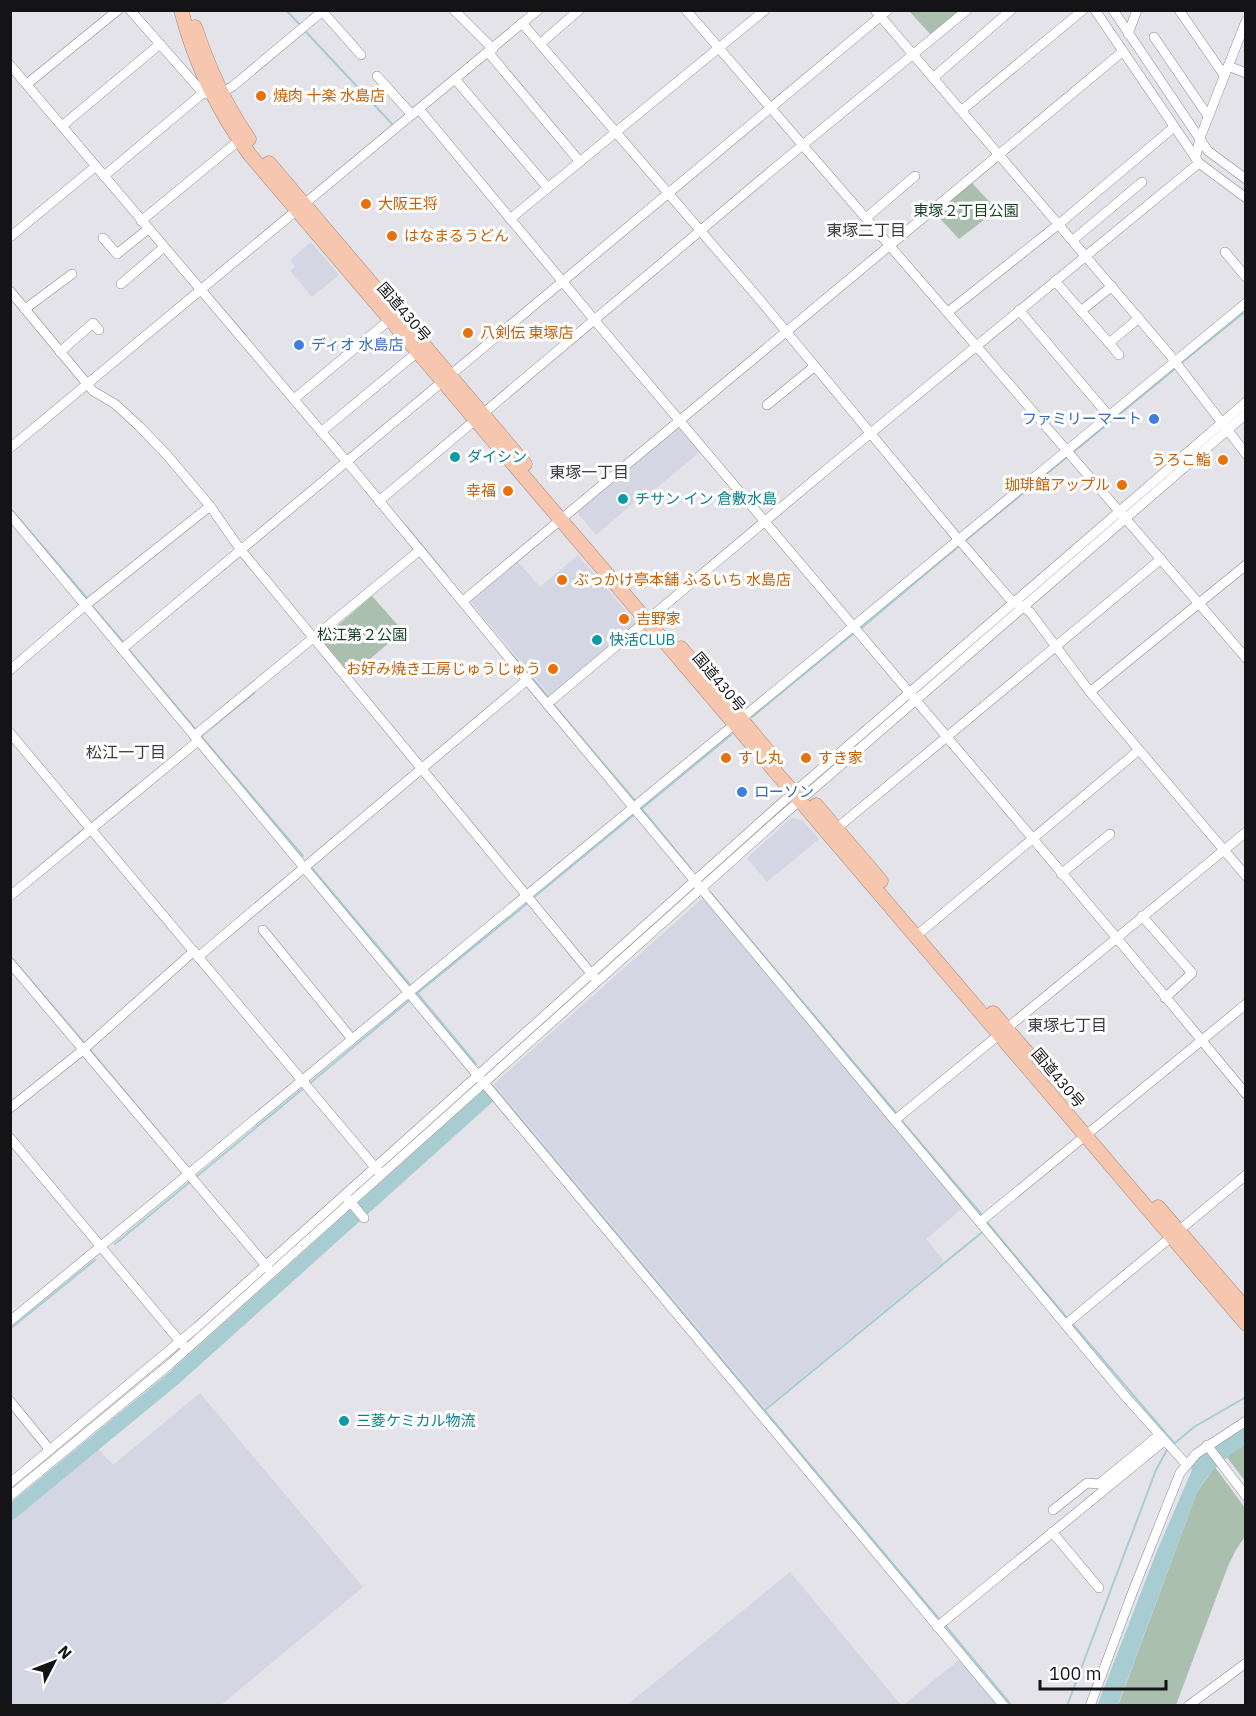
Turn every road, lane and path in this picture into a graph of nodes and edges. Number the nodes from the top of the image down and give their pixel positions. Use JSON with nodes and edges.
{"nodes":[{"id":1,"x":118,"y":10,"type":"edge"},
{"id":2,"x":130,"y":10,"type":"edge"},
{"id":3,"x":181,"y":10,"type":"edge"},
{"id":4,"x":191,"y":10,"type":"edge"},
{"id":5,"x":454,"y":10,"type":"edge"},
{"id":6,"x":538,"y":10,"type":"edge"},
{"id":7,"x":579,"y":10,"type":"edge"},
{"id":8,"x":686,"y":10,"type":"edge"},
{"id":9,"x":765,"y":10,"type":"edge"},
{"id":10,"x":967,"y":10,"type":"edge"},
{"id":11,"x":1011,"y":10,"type":"edge"},
{"id":12,"x":1083,"y":10,"type":"edge"},
{"id":13,"x":1095,"y":10,"type":"edge"},
{"id":14,"x":1137,"y":10,"type":"edge"},
{"id":15,"x":1179,"y":10,"type":"edge"},
{"id":16,"x":323,"y":11,"type":"edge"},
{"id":17,"x":881,"y":13,"type":"edge"},
{"id":18,"x":1115,"y":14,"type":"edge"},
{"id":19,"x":1245,"y":21,"type":"edge"},
{"id":20,"x":522,"y":23,"type":"junction"},
{"id":21,"x":1105,"y":26,"type":"junction"},
{"id":22,"x":1128,"y":34,"type":"junction"},
{"id":23,"x":1154,"y":37,"type":"dead end"},
{"id":24,"x":160,"y":44,"type":"junction"},
{"id":25,"x":540,"y":44,"type":"junction"},
{"id":26,"x":719,"y":48,"type":"junction"},
{"id":27,"x":490,"y":50,"type":"junction"},
{"id":28,"x":1122,"y":52,"type":"junction"},
{"id":29,"x":361,"y":55,"type":"dead end"},
{"id":30,"x":913,"y":55,"type":"junction"},
{"id":31,"x":10,"y":65,"type":"edge"},
{"id":32,"x":1226,"y":70,"type":"junction"},
{"id":33,"x":1245,"y":73,"type":"edge"},
{"id":34,"x":377,"y":76,"type":"dead end"},
{"id":35,"x":933,"y":78,"type":"junction"},
{"id":36,"x":455,"y":79,"type":"junction"},
{"id":37,"x":29,"y":83,"type":"junction"},
{"id":38,"x":212,"y":94,"type":"junction"},
{"id":39,"x":771,"y":108,"type":"junction"},
{"id":40,"x":962,"y":110,"type":"junction"},
{"id":41,"x":419,"y":112,"type":"junction"},
{"id":42,"x":1208,"y":116,"type":"junction"},
{"id":43,"x":64,"y":124,"type":"junction"},
{"id":44,"x":1174,"y":127,"type":"junction"},
{"id":45,"x":615,"y":132,"type":"junction"},
{"id":46,"x":243,"y":138,"type":"junction"},
{"id":47,"x":1200,"y":138,"type":"junction"},
{"id":48,"x":803,"y":146,"type":"junction"},
{"id":49,"x":1000,"y":154,"type":"junction"},
{"id":50,"x":1198,"y":159,"type":"junction"},
{"id":51,"x":579,"y":162,"type":"junction"},
{"id":52,"x":96,"y":166,"type":"junction"},
{"id":53,"x":106,"y":175,"type":"junction"},
{"id":54,"x":915,"y":176,"type":"dead end"},
{"id":55,"x":1245,"y":179,"type":"edge"},
{"id":56,"x":1142,"y":182,"type":"dead end"},
{"id":57,"x":548,"y":188,"type":"junction"},
{"id":58,"x":669,"y":193,"type":"junction"},
{"id":59,"x":1245,"y":198,"type":"edge"},
{"id":60,"x":299,"y":207,"type":"junction"},
{"id":61,"x":866,"y":218,"type":"junction"},
{"id":62,"x":510,"y":219,"type":"junction"},
{"id":63,"x":144,"y":222,"type":"junction"},
{"id":64,"x":1059,"y":224,"type":"junction"},
{"id":65,"x":700,"y":230,"type":"junction"},
{"id":66,"x":10,"y":237,"type":"edge"},
{"id":67,"x":103,"y":238,"type":"dead end"},
{"id":68,"x":1073,"y":240,"type":"junction"},
{"id":69,"x":890,"y":247,"type":"junction"},
{"id":70,"x":163,"y":248,"type":"junction"},
{"id":71,"x":1225,"y":252,"type":"dead end"},
{"id":72,"x":1086,"y":255,"type":"junction"},
{"id":73,"x":72,"y":274,"type":"dead end"},
{"id":74,"x":1245,"y":277,"type":"edge"},
{"id":75,"x":1055,"y":281,"type":"junction"},
{"id":76,"x":563,"y":282,"type":"junction"},
{"id":77,"x":121,"y":284,"type":"dead end"},
{"id":78,"x":1112,"y":286,"type":"junction"},
{"id":79,"x":203,"y":290,"type":"junction"},
{"id":80,"x":10,"y":291,"type":"edge"},
{"id":81,"x":1245,"y":303,"type":"edge"},
{"id":82,"x":25,"y":309,"type":"junction"},
{"id":83,"x":1019,"y":310,"type":"junction"},
{"id":84,"x":1081,"y":310,"type":"junction"},
{"id":85,"x":948,"y":312,"type":"junction"},
{"id":86,"x":393,"y":317,"type":"junction"},
{"id":87,"x":1139,"y":318,"type":"junction"},
{"id":88,"x":595,"y":319,"type":"junction"},
{"id":89,"x":99,"y":330,"type":"dead end"},
{"id":90,"x":787,"y":332,"type":"junction"},
{"id":91,"x":1109,"y":343,"type":"junction"},
{"id":92,"x":977,"y":345,"type":"junction"},
{"id":93,"x":421,"y":349,"type":"junction"},
{"id":94,"x":60,"y":352,"type":"junction"},
{"id":95,"x":1119,"y":355,"type":"dead end"},
{"id":96,"x":1177,"y":365,"type":"junction"},
{"id":97,"x":815,"y":366,"type":"junction"},
{"id":98,"x":446,"y":379,"type":"junction"},
{"id":99,"x":87,"y":384,"type":"junction"},
{"id":100,"x":296,"y":397,"type":"junction"},
{"id":101,"x":1245,"y":402,"type":"edge"},
{"id":102,"x":767,"y":405,"type":"dead end"},
{"id":103,"x":1245,"y":414,"type":"edge"},
{"id":104,"x":1109,"y":416,"type":"junction"},
{"id":105,"x":478,"y":417,"type":"junction"},
{"id":106,"x":679,"y":421,"type":"junction"},
{"id":107,"x":1225,"y":426,"type":"junction"},
{"id":108,"x":324,"y":430,"type":"junction"},
{"id":109,"x":872,"y":434,"type":"junction"},
{"id":110,"x":10,"y":448,"type":"edge"},
{"id":111,"x":1069,"y":453,"type":"junction"},
{"id":112,"x":1245,"y":454,"type":"edge"},
{"id":113,"x":346,"y":462,"type":"junction"},
{"id":114,"x":381,"y":499,"type":"junction"},
{"id":115,"x":210,"y":506,"type":"junction"},
{"id":116,"x":1123,"y":514,"type":"junction"},
{"id":117,"x":10,"y":515,"type":"edge"},
{"id":118,"x":564,"y":517,"type":"junction"},
{"id":119,"x":765,"y":522,"type":"junction"},
{"id":120,"x":962,"y":541,"type":"junction"},
{"id":121,"x":240,"y":549,"type":"junction"},
{"id":122,"x":420,"y":550,"type":"junction"},
{"id":123,"x":1161,"y":559,"type":"junction"},
{"id":124,"x":1245,"y":565,"type":"edge"},
{"id":125,"x":465,"y":600,"type":"junction"},
{"id":126,"x":1199,"y":603,"type":"junction"},
{"id":127,"x":1019,"y":604,"type":"junction"},
{"id":128,"x":87,"y":606,"type":"junction"},
{"id":129,"x":650,"y":618,"type":"junction"},
{"id":130,"x":855,"y":630,"type":"junction"},
{"id":131,"x":314,"y":638,"type":"junction"},
{"id":132,"x":1056,"y":647,"type":"junction"},
{"id":133,"x":122,"y":649,"type":"junction"},
{"id":134,"x":1245,"y":658,"type":"edge"},
{"id":135,"x":10,"y":670,"type":"edge"},
{"id":136,"x":527,"y":680,"type":"junction"},
{"id":137,"x":1090,"y":692,"type":"junction"},
{"id":138,"x":912,"y":697,"type":"junction"},
{"id":139,"x":550,"y":702,"type":"junction"},
{"id":140,"x":737,"y":722,"type":"junction"},
{"id":141,"x":10,"y":733,"type":"edge"},
{"id":142,"x":946,"y":737,"type":"junction"},
{"id":143,"x":196,"y":739,"type":"junction"},
{"id":144,"x":1139,"y":750,"type":"junction"},
{"id":145,"x":421,"y":767,"type":"junction"},
{"id":146,"x":800,"y":794,"type":"junction"},
{"id":147,"x":637,"y":808,"type":"junction"},
{"id":148,"x":837,"y":828,"type":"junction"},
{"id":149,"x":92,"y":830,"type":"junction"},
{"id":150,"x":1245,"y":832,"type":"edge"},
{"id":151,"x":1110,"y":834,"type":"dead end"},
{"id":152,"x":1032,"y":840,"type":"junction"},
{"id":153,"x":1224,"y":850,"type":"junction"},
{"id":154,"x":304,"y":866,"type":"junction"},
{"id":155,"x":1061,"y":874,"type":"junction"},
{"id":156,"x":1245,"y":876,"type":"edge"},
{"id":157,"x":698,"y":884,"type":"junction"},
{"id":158,"x":10,"y":896,"type":"edge"},
{"id":159,"x":530,"y":898,"type":"junction"},
{"id":160,"x":1142,"y":916,"type":"junction"},
{"id":161,"x":263,"y":930,"type":"dead end"},
{"id":162,"x":922,"y":931,"type":"junction"},
{"id":163,"x":1116,"y":938,"type":"junction"},
{"id":164,"x":196,"y":954,"type":"junction"},
{"id":165,"x":10,"y":963,"type":"edge"},
{"id":166,"x":595,"y":977,"type":"junction"},
{"id":167,"x":412,"y":993,"type":"junction"},
{"id":168,"x":1165,"y":998,"type":"junction"},
{"id":169,"x":1245,"y":1004,"type":"edge"},
{"id":170,"x":1002,"y":1031,"type":"junction"},
{"id":171,"x":352,"y":1039,"type":"junction"},
{"id":172,"x":1201,"y":1041,"type":"junction"},
{"id":173,"x":85,"y":1047,"type":"junction"},
{"id":174,"x":481,"y":1079,"type":"junction"},
{"id":175,"x":305,"y":1085,"type":"junction"},
{"id":176,"x":1245,"y":1094,"type":"edge"},
{"id":177,"x":10,"y":1108,"type":"edge"},
{"id":178,"x":898,"y":1118,"type":"junction"},
{"id":179,"x":1089,"y":1132,"type":"junction"},
{"id":180,"x":10,"y":1138,"type":"edge"},
{"id":181,"x":378,"y":1171,"type":"junction"},
{"id":182,"x":1245,"y":1175,"type":"edge"},
{"id":183,"x":192,"y":1176,"type":"junction"},
{"id":184,"x":350,"y":1202,"type":"junction"},
{"id":185,"x":364,"y":1218,"type":"dead end"},
{"id":186,"x":983,"y":1219,"type":"junction"},
{"id":187,"x":1175,"y":1233,"type":"junction"},
{"id":188,"x":102,"y":1245,"type":"junction"},
{"id":189,"x":269,"y":1269,"type":"junction"},
{"id":190,"x":1245,"y":1309,"type":"edge"},
{"id":191,"x":10,"y":1321,"type":"edge"},
{"id":192,"x":1069,"y":1321,"type":"junction"},
{"id":193,"x":1245,"y":1324,"type":"edge"},
{"id":194,"x":183,"y":1345,"type":"junction"},
{"id":195,"x":10,"y":1401,"type":"edge"},
{"id":196,"x":1245,"y":1421,"type":"edge"},
{"id":197,"x":1166,"y":1442,"type":"junction"},
{"id":198,"x":1209,"y":1447,"type":"junction"},
{"id":199,"x":51,"y":1450,"type":"junction"},
{"id":200,"x":1186,"y":1464,"type":"junction"},
{"id":201,"x":10,"y":1483,"type":"edge"},
{"id":202,"x":10,"y":1496,"type":"edge"},
{"id":203,"x":1245,"y":1496,"type":"edge"},
{"id":204,"x":1053,"y":1510,"type":"dead end"},
{"id":205,"x":1052,"y":1532,"type":"junction"},
{"id":206,"x":1099,"y":1588,"type":"dead end"},
{"id":207,"x":941,"y":1624,"type":"junction"},
{"id":208,"x":1245,"y":1663,"type":"edge"},
{"id":209,"x":1004,"y":1706,"type":"edge"},
{"id":210,"x":1090,"y":1706,"type":"edge"},
{"id":211,"x":1188,"y":1706,"type":"edge"}],
"edges":[{"from":1,"to":37,"type":"street"},
{"from":2,"to":24,"type":"street"},
{"from":3,"to":38,"type":"highway","name":"国道430号"},
{"from":4,"to":38,"type":"highway","name":"国道430号"},
{"from":5,"to":27,"type":"street"},
{"from":6,"to":20,"type":"street"},
{"from":7,"to":25,"type":"street"},
{"from":8,"to":26,"type":"street"},
{"from":9,"to":26,"type":"street"},
{"from":10,"to":30,"type":"street"},
{"from":11,"to":35,"type":"street"},
{"from":12,"to":40,"type":"street"},
{"from":13,"to":21,"type":"street"},
{"from":14,"to":22,"type":"street"},
{"from":15,"to":32,"type":"street"},
{"from":16,"to":29,"type":"street"},
{"from":16,"to":38,"type":"street"},
{"from":17,"to":30,"type":"street"},
{"from":17,"to":39,"type":"street"},
{"from":18,"to":21,"type":"street"},
{"from":18,"to":22,"type":"street"},
{"from":19,"to":32,"type":"street"},
{"from":20,"to":25,"type":"street"},
{"from":20,"to":27,"type":"street"},
{"from":21,"to":28,"type":"street"},
{"from":22,"to":47,"type":"street"},
{"from":23,"to":42,"type":"street"},
{"from":24,"to":38,"type":"street"},
{"from":24,"to":43,"type":"street"},
{"from":25,"to":45,"type":"street"},
{"from":26,"to":39,"type":"street"},
{"from":26,"to":45,"type":"street"},
{"from":27,"to":36,"type":"street"},
{"from":27,"to":51,"type":"street"},
{"from":28,"to":44,"type":"street"},
{"from":28,"to":49,"type":"street"},
{"from":30,"to":35,"type":"street"},
{"from":30,"to":48,"type":"street"},
{"from":31,"to":37,"type":"street"},
{"from":32,"to":33,"type":"street"},
{"from":32,"to":42,"type":"street"},
{"from":34,"to":41,"type":"street"},
{"from":35,"to":40,"type":"street"},
{"from":36,"to":41,"type":"street"},
{"from":36,"to":57,"type":"street"},
{"from":37,"to":43,"type":"street"},
{"from":38,"to":46,"type":"highway","name":"国道430号"},
{"from":38,"to":53,"type":"street"},
{"from":39,"to":48,"type":"street"},
{"from":39,"to":58,"type":"street"},
{"from":40,"to":49,"type":"street"},
{"from":41,"to":60,"type":"street"},
{"from":41,"to":62,"type":"street"},
{"from":42,"to":47,"type":"street"},
{"from":43,"to":52,"type":"street"},
{"from":44,"to":50,"type":"street"},
{"from":44,"to":64,"type":"street"},
{"from":45,"to":51,"type":"street"},
{"from":45,"to":58,"type":"street"},
{"from":46,"to":60,"type":"highway","name":"国道430号"},
{"from":46,"to":63,"type":"street"},
{"from":47,"to":50,"type":"street"},
{"from":47,"to":55,"type":"street"},
{"from":48,"to":61,"type":"street"},
{"from":48,"to":65,"type":"street"},
{"from":49,"to":64,"type":"street"},
{"from":49,"to":69,"type":"street"},
{"from":50,"to":59,"type":"street"},
{"from":50,"to":72,"type":"street"},
{"from":51,"to":57,"type":"street"},
{"from":52,"to":53,"type":"street"},
{"from":52,"to":66,"type":"street"},
{"from":53,"to":63,"type":"street"},
{"from":54,"to":61,"type":"street"},
{"from":56,"to":68,"type":"street"},
{"from":57,"to":62,"type":"street"},
{"from":58,"to":65,"type":"street"},
{"from":58,"to":76,"type":"street"},
{"from":60,"to":79,"type":"street"},
{"from":60,"to":86,"type":"highway","name":"国道430号"},
{"from":61,"to":69,"type":"street"},
{"from":62,"to":76,"type":"street"},
{"from":63,"to":67,"type":"street"},
{"from":63,"to":70,"type":"street"},
{"from":64,"to":68,"type":"street"},
{"from":64,"to":85,"type":"street"},
{"from":65,"to":88,"type":"street"},
{"from":65,"to":90,"type":"street"},
{"from":68,"to":72,"type":"street"},
{"from":69,"to":85,"type":"street"},
{"from":69,"to":90,"type":"street"},
{"from":70,"to":77,"type":"street"},
{"from":70,"to":79,"type":"street"},
{"from":71,"to":74,"type":"street"},
{"from":72,"to":75,"type":"street"},
{"from":72,"to":78,"type":"street"},
{"from":73,"to":82,"type":"street"},
{"from":75,"to":83,"type":"street"},
{"from":75,"to":84,"type":"street"},
{"from":76,"to":88,"type":"street"},
{"from":76,"to":98,"type":"street"},
{"from":78,"to":84,"type":"street"},
{"from":78,"to":87,"type":"street"},
{"from":79,"to":99,"type":"street"},
{"from":79,"to":100,"type":"street"},
{"from":80,"to":82,"type":"street"},
{"from":81,"to":96,"type":"street"},
{"from":82,"to":94,"type":"street"},
{"from":83,"to":92,"type":"street"},
{"from":83,"to":104,"type":"street"},
{"from":84,"to":91,"type":"street"},
{"from":85,"to":92,"type":"street"},
{"from":86,"to":93,"type":"highway","name":"国道430号"},
{"from":86,"to":100,"type":"street"},
{"from":87,"to":91,"type":"street"},
{"from":87,"to":96,"type":"street"},
{"from":88,"to":105,"type":"street"},
{"from":88,"to":106,"type":"street"},
{"from":89,"to":94,"type":"street"},
{"from":90,"to":97,"type":"street"},
{"from":90,"to":106,"type":"street"},
{"from":91,"to":95,"type":"street"},
{"from":92,"to":109,"type":"street"},
{"from":92,"to":111,"type":"street"},
{"from":93,"to":98,"type":"highway","name":"国道430号"},
{"from":93,"to":108,"type":"street"},
{"from":94,"to":99,"type":"street"},
{"from":96,"to":104,"type":"street"},
{"from":96,"to":107,"type":"street"},
{"from":97,"to":102,"type":"street"},
{"from":97,"to":109,"type":"street"},
{"from":98,"to":105,"type":"highway","name":"国道430号"},
{"from":98,"to":113,"type":"street"},
{"from":99,"to":110,"type":"street"},
{"from":99,"to":115,"type":"street"},
{"from":100,"to":108,"type":"street"},
{"from":101,"to":107,"type":"street"},
{"from":103,"to":107,"type":"street"},
{"from":104,"to":111,"type":"street"},
{"from":105,"to":114,"type":"street"},
{"from":105,"to":118,"type":"highway","name":"国道430号"},
{"from":106,"to":118,"type":"street"},
{"from":106,"to":119,"type":"street"},
{"from":107,"to":112,"type":"street"},
{"from":107,"to":116,"type":"street"},
{"from":108,"to":113,"type":"street"},
{"from":109,"to":119,"type":"street"},
{"from":109,"to":120,"type":"street"},
{"from":111,"to":116,"type":"street"},
{"from":111,"to":120,"type":"street"},
{"from":113,"to":114,"type":"street"},
{"from":113,"to":121,"type":"street"},
{"from":114,"to":122,"type":"street"},
{"from":115,"to":121,"type":"street"},
{"from":115,"to":128,"type":"street"},
{"from":116,"to":123,"type":"street"},
{"from":116,"to":127,"type":"street"},
{"from":117,"to":128,"type":"street"},
{"from":118,"to":125,"type":"street"},
{"from":118,"to":129,"type":"highway","name":"国道430号"},
{"from":119,"to":129,"type":"street"},
{"from":119,"to":130,"type":"street"},
{"from":120,"to":127,"type":"street"},
{"from":120,"to":130,"type":"street"},
{"from":121,"to":131,"type":"street"},
{"from":121,"to":133,"type":"street"},
{"from":122,"to":125,"type":"street"},
{"from":122,"to":131,"type":"street"},
{"from":123,"to":126,"type":"street"},
{"from":123,"to":132,"type":"street"},
{"from":124,"to":126,"type":"street"},
{"from":125,"to":136,"type":"street"},
{"from":126,"to":134,"type":"street"},
{"from":126,"to":137,"type":"street"},
{"from":127,"to":132,"type":"street"},
{"from":127,"to":138,"type":"street"},
{"from":128,"to":133,"type":"street"},
{"from":128,"to":135,"type":"street"},
{"from":129,"to":139,"type":"street"},
{"from":129,"to":140,"type":"highway","name":"国道430号"},
{"from":130,"to":138,"type":"street"},
{"from":130,"to":140,"type":"street"},
{"from":131,"to":143,"type":"street"},
{"from":131,"to":145,"type":"street"},
{"from":132,"to":137,"type":"street"},
{"from":132,"to":142,"type":"street"},
{"from":133,"to":143,"type":"street"},
{"from":136,"to":139,"type":"street"},
{"from":136,"to":145,"type":"street"},
{"from":137,"to":144,"type":"street"},
{"from":138,"to":142,"type":"street"},
{"from":138,"to":146,"type":"street"},
{"from":139,"to":147,"type":"street"},
{"from":140,"to":146,"type":"highway","name":"国道430号"},
{"from":140,"to":147,"type":"street"},
{"from":141,"to":149,"type":"street"},
{"from":142,"to":148,"type":"street"},
{"from":142,"to":152,"type":"street"},
{"from":143,"to":149,"type":"street"},
{"from":143,"to":154,"type":"street"},
{"from":144,"to":152,"type":"street"},
{"from":144,"to":153,"type":"street"},
{"from":145,"to":154,"type":"street"},
{"from":145,"to":159,"type":"street"},
{"from":146,"to":148,"type":"highway","name":"国道430号"},
{"from":146,"to":157,"type":"street"},
{"from":146,"to":170,"type":"highway","name":"国道430号"},
{"from":147,"to":157,"type":"street"},
{"from":147,"to":159,"type":"street"},
{"from":148,"to":162,"type":"highway","name":"国道430号"},
{"from":149,"to":158,"type":"street"},
{"from":149,"to":164,"type":"street"},
{"from":150,"to":153,"type":"street"},
{"from":151,"to":155,"type":"street"},
{"from":152,"to":155,"type":"street"},
{"from":152,"to":162,"type":"street"},
{"from":153,"to":156,"type":"street"},
{"from":153,"to":160,"type":"street"},
{"from":154,"to":164,"type":"street"},
{"from":154,"to":167,"type":"street"},
{"from":155,"to":163,"type":"street"},
{"from":157,"to":166,"type":"street"},
{"from":157,"to":178,"type":"street"},
{"from":159,"to":166,"type":"street"},
{"from":159,"to":167,"type":"street"},
{"from":160,"to":163,"type":"street"},
{"from":160,"to":168,"type":"street"},
{"from":161,"to":171,"type":"street"},
{"from":162,"to":170,"type":"highway","name":"国道430号"},
{"from":163,"to":168,"type":"street"},
{"from":163,"to":170,"type":"street"},
{"from":164,"to":173,"type":"street"},
{"from":164,"to":175,"type":"street"},
{"from":165,"to":173,"type":"street"},
{"from":166,"to":174,"type":"street"},
{"from":167,"to":171,"type":"street"},
{"from":167,"to":174,"type":"street"},
{"from":168,"to":172,"type":"street"},
{"from":169,"to":172,"type":"street"},
{"from":170,"to":178,"type":"street"},
{"from":170,"to":179,"type":"highway","name":"国道430号"},
{"from":171,"to":175,"type":"street"},
{"from":172,"to":176,"type":"street"},
{"from":172,"to":179,"type":"street"},
{"from":173,"to":177,"type":"street"},
{"from":173,"to":183,"type":"street"},
{"from":174,"to":181,"type":"street"},
{"from":174,"to":207,"type":"street"},
{"from":175,"to":181,"type":"street"},
{"from":175,"to":183,"type":"street"},
{"from":178,"to":186,"type":"street"},
{"from":179,"to":186,"type":"street"},
{"from":179,"to":187,"type":"highway","name":"国道430号"},
{"from":180,"to":188,"type":"street"},
{"from":181,"to":184,"type":"street"},
{"from":182,"to":187,"type":"street"},
{"from":183,"to":188,"type":"street"},
{"from":183,"to":189,"type":"street"},
{"from":184,"to":185,"type":"street"},
{"from":184,"to":189,"type":"street"},
{"from":186,"to":192,"type":"street"},
{"from":187,"to":190,"type":"highway","name":"国道430号"},
{"from":187,"to":192,"type":"street"},
{"from":187,"to":193,"type":"highway","name":"国道430号"},
{"from":188,"to":191,"type":"street"},
{"from":188,"to":194,"type":"street"},
{"from":189,"to":194,"type":"street"},
{"from":192,"to":197,"type":"street"},
{"from":194,"to":199,"type":"street"},
{"from":194,"to":202,"type":"street"},
{"from":195,"to":199,"type":"street"},
{"from":196,"to":198,"type":"street"},
{"from":197,"to":200,"type":"street"},
{"from":197,"to":204,"type":"street"},
{"from":197,"to":205,"type":"street"},
{"from":198,"to":200,"type":"street"},
{"from":198,"to":203,"type":"street"},
{"from":199,"to":201,"type":"street"},
{"from":200,"to":210,"type":"street"},
{"from":205,"to":206,"type":"street"},
{"from":205,"to":207,"type":"street"},
{"from":207,"to":209,"type":"street"},
{"from":208,"to":211,"type":"street"}]}
